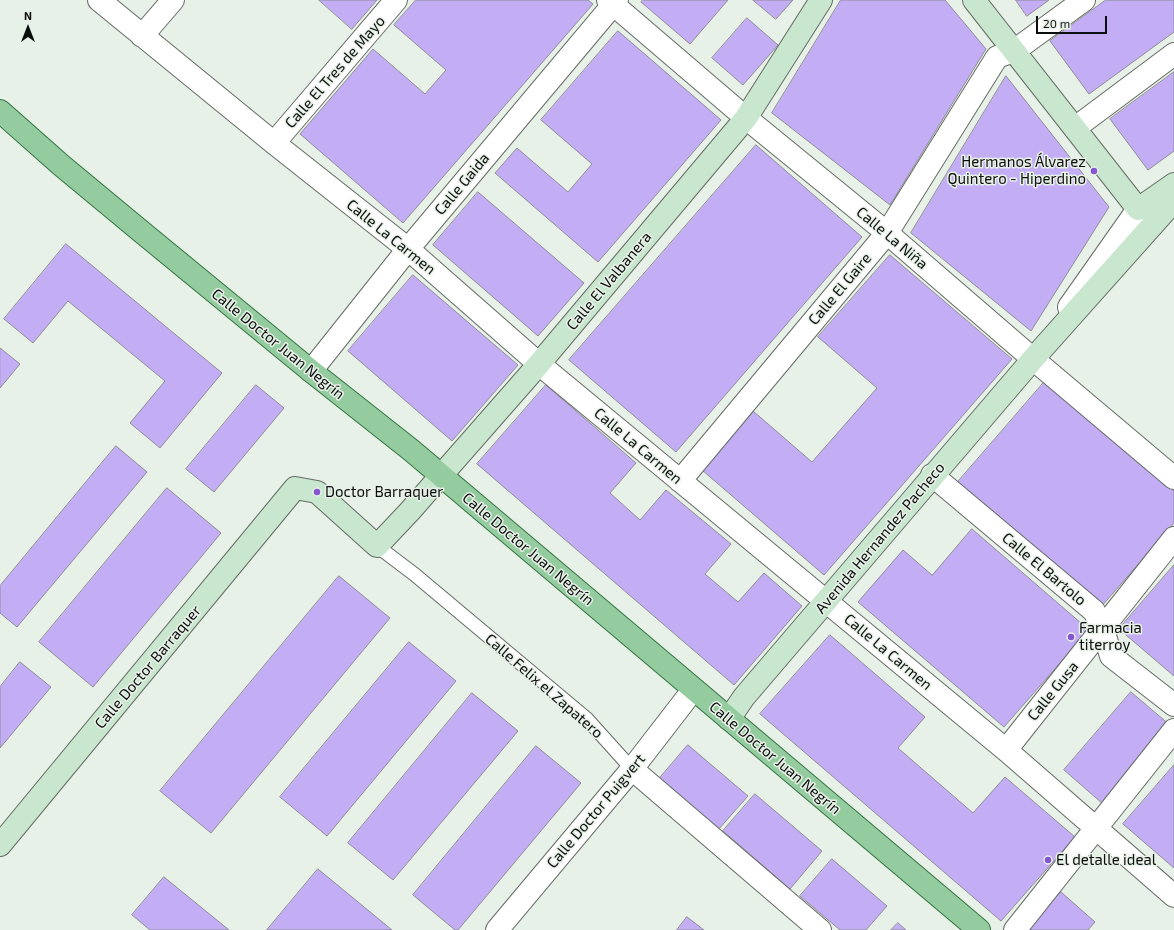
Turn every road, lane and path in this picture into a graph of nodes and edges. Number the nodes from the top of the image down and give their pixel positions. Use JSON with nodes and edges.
{"nodes":[{"id":1,"x":99,"y":0,"type":"edge"},
{"id":2,"x":173,"y":0,"type":"edge"},
{"id":3,"x":396,"y":0,"type":"edge"},
{"id":4,"x":821,"y":0,"type":"edge"},
{"id":5,"x":974,"y":0,"type":"edge"},
{"id":6,"x":1084,"y":0,"type":"edge"},
{"id":7,"x":613,"y":1,"type":"edge"},
{"id":8,"x":142,"y":36,"type":"junction"},
{"id":9,"x":1014,"y":51,"type":"junction"},
{"id":10,"x":1174,"y":54,"type":"edge"},
{"id":11,"x":0,"y":111,"type":"edge"},
{"id":12,"x":746,"y":118,"type":"junction"},
{"id":13,"x":1074,"y":128,"type":"junction"},
{"id":14,"x":274,"y":143,"type":"junction"},
{"id":15,"x":1174,"y":184,"type":"edge"},
{"id":16,"x":1169,"y":207,"type":"edge"},
{"id":17,"x":1138,"y":209,"type":"junction"},
{"id":18,"x":887,"y":233,"type":"junction"},
{"id":19,"x":408,"y":249,"type":"junction"},
{"id":20,"x":1032,"y":359,"type":"junction"},
{"id":21,"x":539,"y":364,"type":"junction"},
{"id":22,"x":311,"y":371,"type":"junction"},
{"id":23,"x":932,"y":475,"type":"junction"},
{"id":24,"x":441,"y":476,"type":"junction"},
{"id":25,"x":1174,"y":478,"type":"edge"},
{"id":26,"x":680,"y":481,"type":"junction"},
{"id":27,"x":295,"y":488,"type":"joint"},
{"id":28,"x":1174,"y":538,"type":"edge"},
{"id":29,"x":377,"y":546,"type":"junction"},
{"id":30,"x":826,"y":601,"type":"junction"},
{"id":31,"x":1103,"y":629,"type":"junction"},
{"id":32,"x":693,"y":690,"type":"junction"},
{"id":33,"x":1174,"y":705,"type":"edge"},
{"id":34,"x":730,"y":719,"type":"junction"},
{"id":35,"x":1174,"y":730,"type":"edge"},
{"id":36,"x":1006,"y":750,"type":"junction"},
{"id":37,"x":632,"y":769,"type":"junction"},
{"id":38,"x":1096,"y":828,"type":"junction"},
{"id":39,"x":0,"y":845,"type":"edge"},
{"id":40,"x":1174,"y":896,"type":"edge"},
{"id":41,"x":497,"y":930,"type":"edge"},
{"id":42,"x":820,"y":930,"type":"edge"},
{"id":43,"x":979,"y":930,"type":"edge"},
{"id":44,"x":1014,"y":930,"type":"edge"}],
"edges":[{"from":1,"to":8,"type":"street","name":"Calle La Carmen"},
{"from":2,"to":8,"type":"street"},
{"from":3,"to":14,"type":"street","name":"Calle El Tres de Mayo"},
{"from":4,"to":12,"type":"street","name":"Calle El Valbanera"},
{"from":5,"to":9,"type":"street"},
{"from":6,"to":9,"type":"street","name":"Calle El Gaire"},
{"from":7,"to":12,"type":"street","name":"Calle La Niña"},
{"from":7,"to":19,"type":"street","name":"Calle Gaida"},
{"from":8,"to":14,"type":"street","name":"Calle La Carmen"},
{"from":9,"to":13,"type":"street"},
{"from":9,"to":18,"type":"street","name":"Calle El Gaire"},
{"from":10,"to":13,"type":"street"},
{"from":11,"to":22,"type":"main road","name":"Calle Doctor Juan Negrín"},
{"from":12,"to":18,"type":"street","name":"Calle La Niña"},
{"from":12,"to":21,"type":"street","name":"Calle El Valbanera"},
{"from":13,"to":17,"type":"street"},
{"from":14,"to":19,"type":"street","name":"Calle La Carmen"},
{"from":15,"to":17,"type":"street"},
{"from":16,"to":20,"type":"street","name":"Avenida Hernandez Pacheco"},
{"from":17,"to":20,"type":"street","name":"Avenida Hernandez Pacheco"},
{"from":18,"to":20,"type":"street","name":"Calle La Niña"},
{"from":18,"to":26,"type":"street","name":"Calle El Gaire"},
{"from":19,"to":21,"type":"street","name":"Calle La Carmen"},
{"from":19,"to":22,"type":"street","name":"Calle Gaida"},
{"from":20,"to":23,"type":"street","name":"Avenida Hernandez Pacheco"},
{"from":20,"to":25,"type":"street","name":"Calle La Niña"},
{"from":21,"to":24,"type":"street","name":"Calle El Valbanera"},
{"from":21,"to":26,"type":"street","name":"Calle La Carmen"},
{"from":22,"to":24,"type":"main road","name":"Calle Doctor Juan Negrín"},
{"from":23,"to":30,"type":"street","name":"Avenida Hernandez Pacheco"},
{"from":23,"to":31,"type":"street","name":"Calle El Bartolo"},
{"from":24,"to":29,"type":"street","name":"Calle El Valbanera"},
{"from":24,"to":32,"type":"main road","name":"Calle Doctor Juan Negrín"},
{"from":26,"to":30,"type":"street","name":"Calle La Carmen"},
{"from":27,"to":29,"type":"street","name":"Calle Felix el Zapatero"},
{"from":27,"to":39,"type":"street","name":"Calle Doctor Barraquer"},
{"from":28,"to":31,"type":"street","name":"Calle Gusa"},
{"from":29,"to":37,"type":"lane","name":"Calle Felix el Zapatero"},
{"from":30,"to":34,"type":"street","name":"Avenida Hernandez Pacheco"},
{"from":30,"to":36,"type":"street","name":"Calle La Carmen"},
{"from":31,"to":33,"type":"street","name":"Calle El Bartolo"},
{"from":31,"to":36,"type":"street","name":"Calle Gusa"},
{"from":32,"to":34,"type":"main road","name":"Calle Doctor Juan Negrín"},
{"from":32,"to":37,"type":"street","name":"Calle Doctor Puigvert"},
{"from":34,"to":43,"type":"main road","name":"Calle Doctor Juan Negrín"},
{"from":35,"to":38,"type":"street"},
{"from":36,"to":38,"type":"street","name":"Calle La Carmen"},
{"from":37,"to":41,"type":"street","name":"Calle Doctor Puigvert"},
{"from":37,"to":42,"type":"street","name":"Calle Felix el Zapatero"},
{"from":38,"to":40,"type":"street","name":"Calle La Carmen"},
{"from":38,"to":44,"type":"street"}]}
